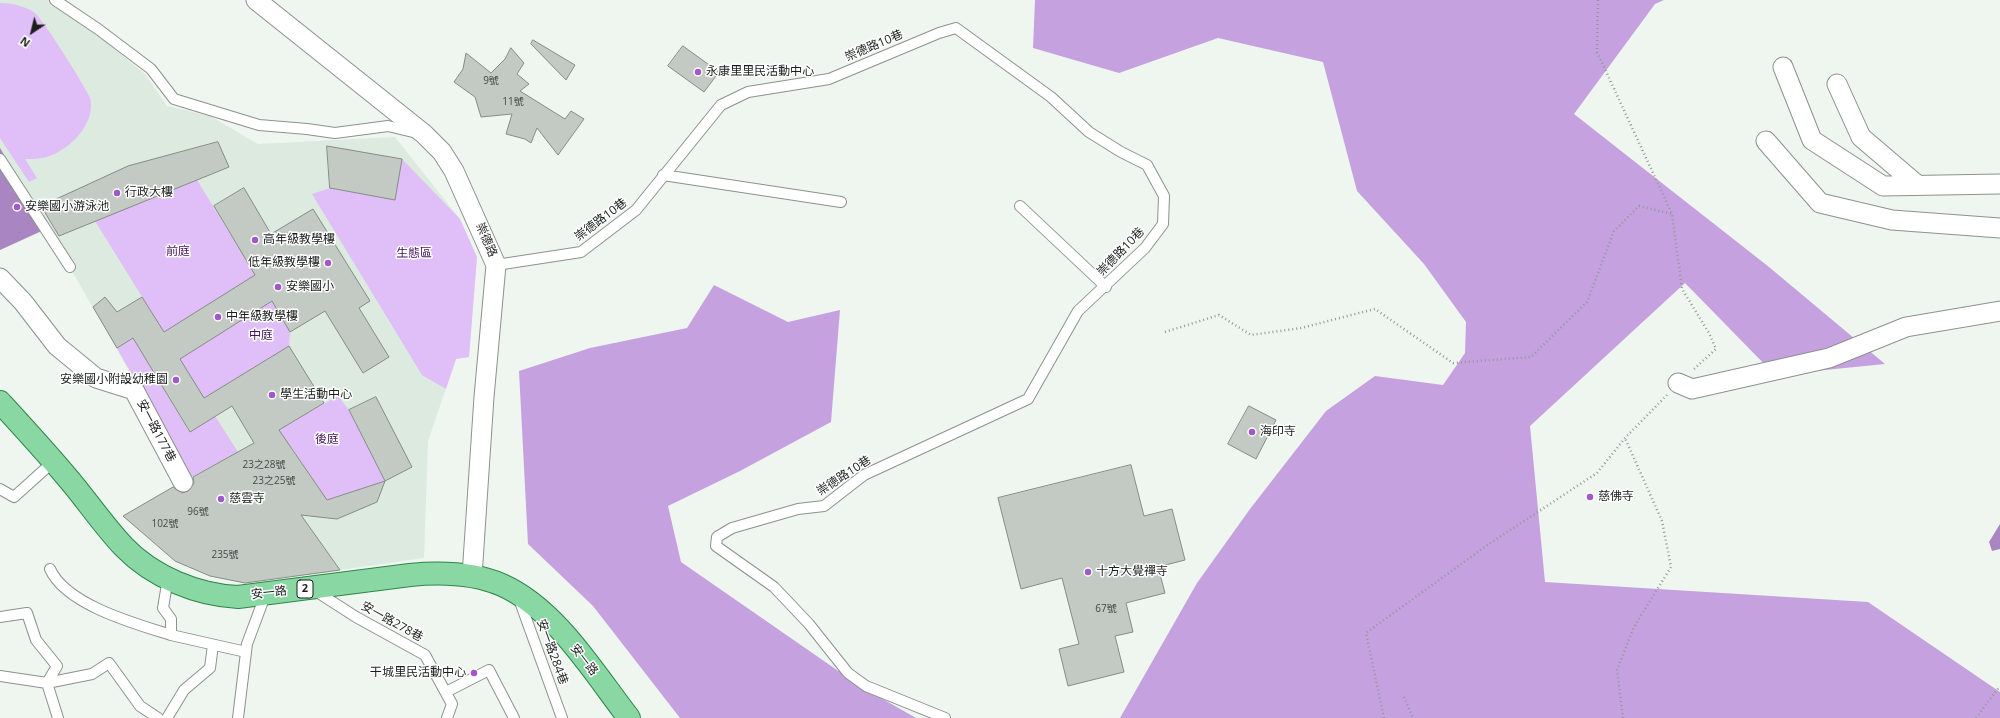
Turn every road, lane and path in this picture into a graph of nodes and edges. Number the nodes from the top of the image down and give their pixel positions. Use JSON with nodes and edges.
{"nodes":[{"id":1,"x":55,"y":0,"type":"edge"},
{"id":2,"x":256,"y":0,"type":"edge"},
{"id":3,"x":1598,"y":0,"type":"edge"},
{"id":4,"x":1783,"y":67,"type":"dead end"},
{"id":5,"x":1837,"y":84,"type":"dead end"},
{"id":6,"x":424,"y":134,"type":"junction"},
{"id":7,"x":1766,"y":141,"type":"dead end"},
{"id":8,"x":0,"y":159,"type":"edge"},
{"id":9,"x":663,"y":175,"type":"junction"},
{"id":10,"x":1916,"y":184,"type":"junction"},
{"id":11,"x":2000,"y":184,"type":"edge"},
{"id":12,"x":841,"y":202,"type":"dead end"},
{"id":13,"x":1020,"y":206,"type":"dead end"},
{"id":14,"x":1672,"y":214,"type":"junction"},
{"id":15,"x":2000,"y":228,"type":"edge"},
{"id":16,"x":496,"y":264,"type":"junction"},
{"id":17,"x":70,"y":267,"type":"dead end"},
{"id":18,"x":0,"y":278,"type":"edge"},
{"id":19,"x":1106,"y":287,"type":"junction"},
{"id":20,"x":2000,"y":312,"type":"edge"},
{"id":21,"x":1165,"y":332,"type":"dead end"},
{"id":22,"x":1678,"y":383,"type":"junction"},
{"id":23,"x":0,"y":402,"type":"edge"},
{"id":24,"x":1625,"y":438,"type":"junction"},
{"id":25,"x":54,"y":461,"type":"junction"},
{"id":26,"x":183,"y":482,"type":"dead end"},
{"id":27,"x":0,"y":489,"type":"edge"},
{"id":28,"x":50,"y":569,"type":"dead end"},
{"id":29,"x":472,"y":576,"type":"junction"},
{"id":30,"x":168,"y":578,"type":"junction"},
{"id":31,"x":310,"y":588,"type":"junction"},
{"id":32,"x":266,"y":593,"type":"junction"},
{"id":33,"x":517,"y":594,"type":"junction"},
{"id":34,"x":0,"y":617,"type":"edge"},
{"id":35,"x":171,"y":635,"type":"junction"},
{"id":36,"x":213,"y":644,"type":"junction"},
{"id":37,"x":246,"y":652,"type":"junction"},
{"id":38,"x":0,"y":676,"type":"edge"},
{"id":39,"x":47,"y":683,"type":"junction"},
{"id":40,"x":2000,"y":686,"type":"edge"},
{"id":41,"x":446,"y":692,"type":"junction"},
{"id":42,"x":1404,"y":697,"type":"dead end"},
{"id":43,"x":240,"y":717,"type":"edge"},
{"id":44,"x":58,"y":718,"type":"edge"},
{"id":45,"x":158,"y":718,"type":"edge"},
{"id":46,"x":168,"y":718,"type":"edge"},
{"id":47,"x":447,"y":718,"type":"edge"},
{"id":48,"x":514,"y":718,"type":"edge"},
{"id":49,"x":562,"y":718,"type":"edge"},
{"id":50,"x":629,"y":718,"type":"edge"},
{"id":51,"x":945,"y":718,"type":"edge"},
{"id":52,"x":1384,"y":718,"type":"edge"},
{"id":53,"x":1414,"y":718,"type":"edge"},
{"id":54,"x":1623,"y":718,"type":"edge"},
{"id":55,"x":1976,"y":718,"type":"edge"}],
"edges":[{"from":1,"to":6,"type":"lane"},
{"from":2,"to":6,"type":"street","name":"崇德路"},
{"from":3,"to":14,"type":"path"},
{"from":4,"to":10,"type":"street"},
{"from":5,"to":10,"type":"street"},
{"from":6,"to":16,"type":"street","name":"崇德路"},
{"from":7,"to":15,"type":"street"},
{"from":8,"to":17,"type":"lane"},
{"from":9,"to":12,"type":"lane"},
{"from":9,"to":16,"type":"lane","name":"崇德路10巷"},
{"from":9,"to":19,"type":"lane","name":"崇德路10巷"},
{"from":10,"to":11,"type":"street"},
{"from":13,"to":19,"type":"lane"},
{"from":14,"to":21,"type":"path"},
{"from":14,"to":22,"type":"path"},
{"from":16,"to":29,"type":"street","name":"崇德路"},
{"from":18,"to":26,"type":"street","name":"安一路177巷"},
{"from":19,"to":51,"type":"lane","name":"崇德路10巷"},
{"from":20,"to":22,"type":"street"},
{"from":22,"to":24,"type":"path"},
{"from":23,"to":25,"type":"main road","name":"安一路","number":"2"},
{"from":24,"to":52,"type":"path"},
{"from":24,"to":54,"type":"path"},
{"from":25,"to":27,"type":"lane"},
{"from":25,"to":30,"type":"main road","name":"安一路","number":"2"},
{"from":28,"to":35,"type":"lane"},
{"from":29,"to":31,"type":"main road","name":"安一路","number":"2"},
{"from":29,"to":33,"type":"main road","name":"安一路","number":"2"},
{"from":30,"to":32,"type":"main road","name":"安一路","number":"2"},
{"from":30,"to":35,"type":"lane"},
{"from":31,"to":32,"type":"main road","name":"安一路","number":"2"},
{"from":31,"to":41,"type":"lane","name":"安一路278巷"},
{"from":32,"to":37,"type":"lane"},
{"from":33,"to":49,"type":"lane","name":"安一路284巷"},
{"from":33,"to":50,"type":"main road","name":"安一路","number":"2"},
{"from":34,"to":39,"type":"lane"},
{"from":35,"to":36,"type":"lane"},
{"from":36,"to":37,"type":"lane"},
{"from":36,"to":46,"type":"lane"},
{"from":37,"to":43,"type":"lane"},
{"from":38,"to":39,"type":"lane"},
{"from":39,"to":44,"type":"lane"},
{"from":39,"to":45,"type":"lane"},
{"from":40,"to":55,"type":"path"},
{"from":41,"to":47,"type":"lane","name":"安一路278巷"},
{"from":41,"to":48,"type":"lane"},
{"from":42,"to":53,"type":"path"}]}
